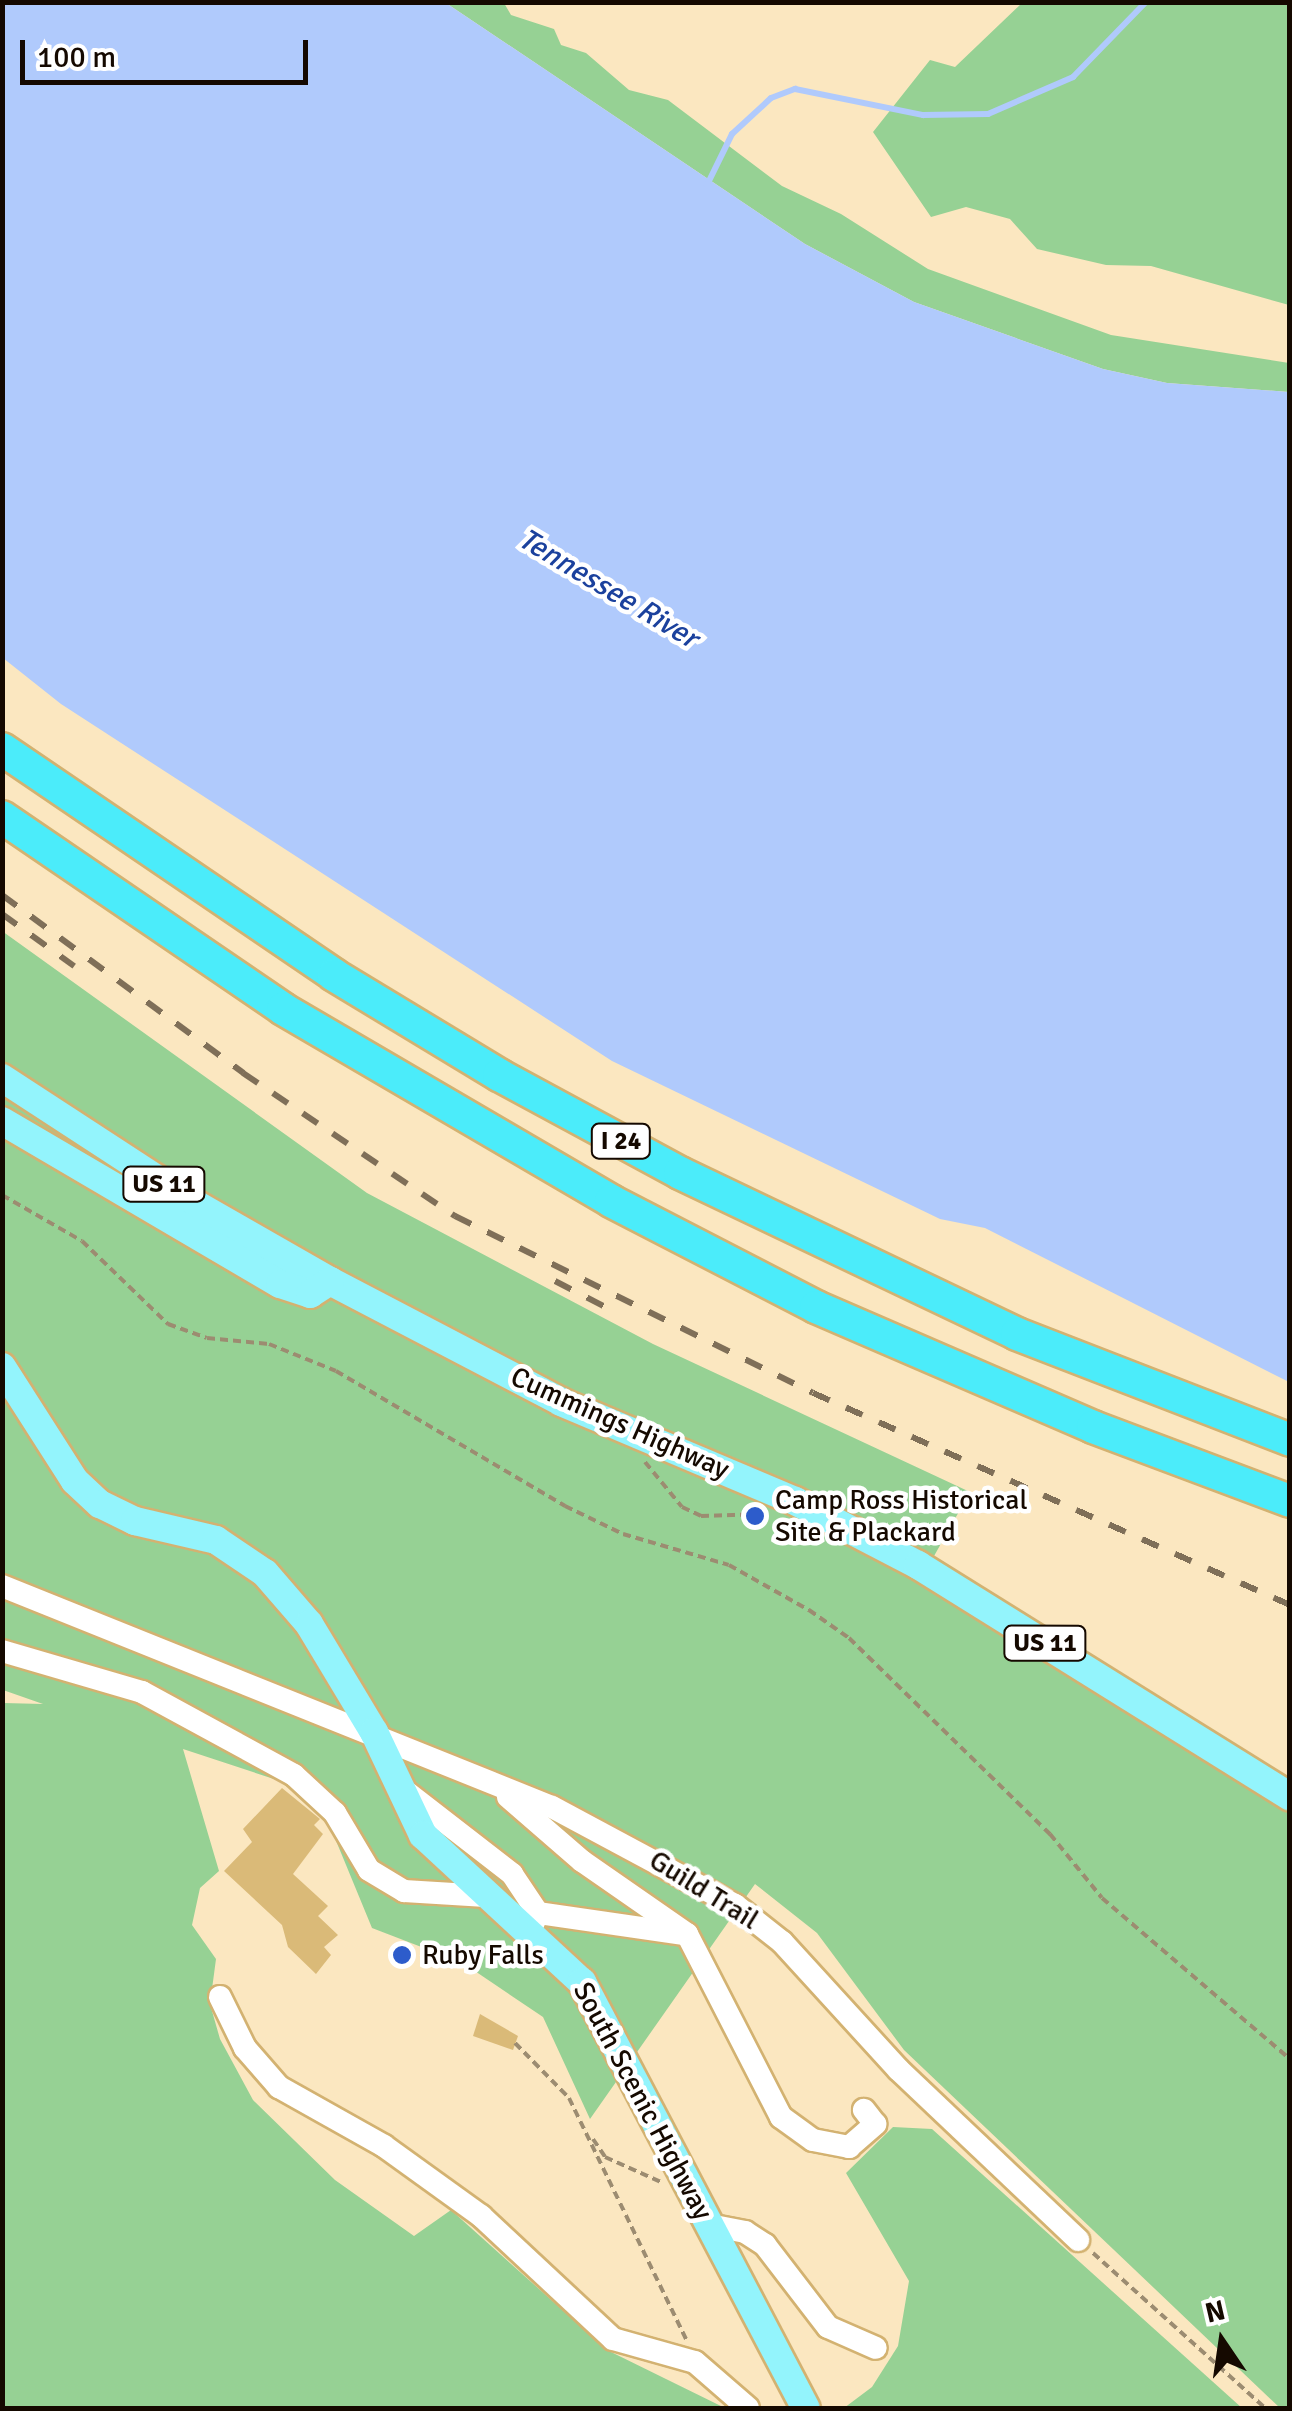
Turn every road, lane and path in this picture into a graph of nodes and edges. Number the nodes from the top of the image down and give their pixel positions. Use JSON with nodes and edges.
{"nodes":[{"id":1,"x":2,"y":749,"type":"edge"},
{"id":2,"x":2,"y":817,"type":"edge"},
{"id":3,"x":2,"y":1078,"type":"edge"},
{"id":4,"x":2,"y":1121,"type":"edge"},
{"id":5,"x":2,"y":1195,"type":"edge"},
{"id":6,"x":330,"y":1281,"type":"junction"},
{"id":7,"x":2,"y":1367,"type":"edge"},
{"id":8,"x":642,"y":1432,"type":"junction"},
{"id":9,"x":1290,"y":1440,"type":"edge"},
{"id":10,"x":1290,"y":1501,"type":"edge"},
{"id":11,"x":799,"y":1503,"type":"junction"},
{"id":12,"x":2,"y":1586,"type":"edge"},
{"id":13,"x":2,"y":1651,"type":"edge"},
{"id":14,"x":374,"y":1732,"type":"junction"},
{"id":15,"x":397,"y":1785,"type":"junction"},
{"id":16,"x":500,"y":1790,"type":"junction"},
{"id":17,"x":1290,"y":1797,"type":"edge"},
{"id":18,"x":486,"y":1896,"type":"junction"},
{"id":19,"x":535,"y":1921,"type":"junction"},
{"id":20,"x":687,"y":1934,"type":"junction"},
{"id":21,"x":220,"y":1997,"type":"dead end"},
{"id":22,"x":515,"y":2043,"type":"dead end"},
{"id":23,"x":1290,"y":2058,"type":"edge"},
{"id":24,"x":864,"y":2110,"type":"dead end"},
{"id":25,"x":587,"y":2130,"type":"junction"},
{"id":26,"x":686,"y":2176,"type":"junction"},
{"id":27,"x":709,"y":2224,"type":"junction"},
{"id":28,"x":1078,"y":2240,"type":"joint"},
{"id":29,"x":876,"y":2348,"type":"dead end"},
{"id":30,"x":695,"y":2362,"type":"junction"},
{"id":31,"x":748,"y":2408,"type":"edge"},
{"id":32,"x":806,"y":2408,"type":"edge"},
{"id":33,"x":1264,"y":2408,"type":"edge"}],
"edges":[{"from":1,"to":9,"type":"highway","number":"I 24"},
{"from":2,"to":10,"type":"highway","number":"I 24"},
{"from":3,"to":6,"type":"main road","name":"Cummings Highway","number":"US 11"},
{"from":4,"to":6,"type":"main road"},
{"from":5,"to":23,"type":"path"},
{"from":6,"to":8,"type":"main road","name":"Cummings Highway","number":"US 11"},
{"from":7,"to":14,"type":"main road","name":"South Scenic Highway"},
{"from":8,"to":11,"type":"main road","name":"Cummings Highway","number":"US 11"},
{"from":8,"to":11,"type":"path"},
{"from":11,"to":17,"type":"main road","name":"Cummings Highway","number":"US 11"},
{"from":12,"to":14,"type":"lane","name":"Guild Trail"},
{"from":13,"to":18,"type":"lane"},
{"from":14,"to":15,"type":"main road","name":"South Scenic Highway"},
{"from":14,"to":16,"type":"lane","name":"Guild Trail"},
{"from":15,"to":18,"type":"main road","name":"South Scenic Highway"},
{"from":15,"to":19,"type":"lane"},
{"from":16,"to":20,"type":"lane"},
{"from":16,"to":28,"type":"lane","name":"Guild Trail"},
{"from":18,"to":19,"type":"main road","name":"South Scenic Highway"},
{"from":19,"to":20,"type":"lane"},
{"from":19,"to":26,"type":"main road","name":"South Scenic Highway"},
{"from":20,"to":24,"type":"lane"},
{"from":21,"to":30,"type":"lane"},
{"from":22,"to":25,"type":"path"},
{"from":25,"to":26,"type":"path"},
{"from":25,"to":30,"type":"path"},
{"from":26,"to":27,"type":"main road","name":"South Scenic Highway"},
{"from":27,"to":29,"type":"lane"},
{"from":27,"to":32,"type":"main road","name":"South Scenic Highway"},
{"from":28,"to":33,"type":"path"},
{"from":30,"to":31,"type":"lane"}]}
